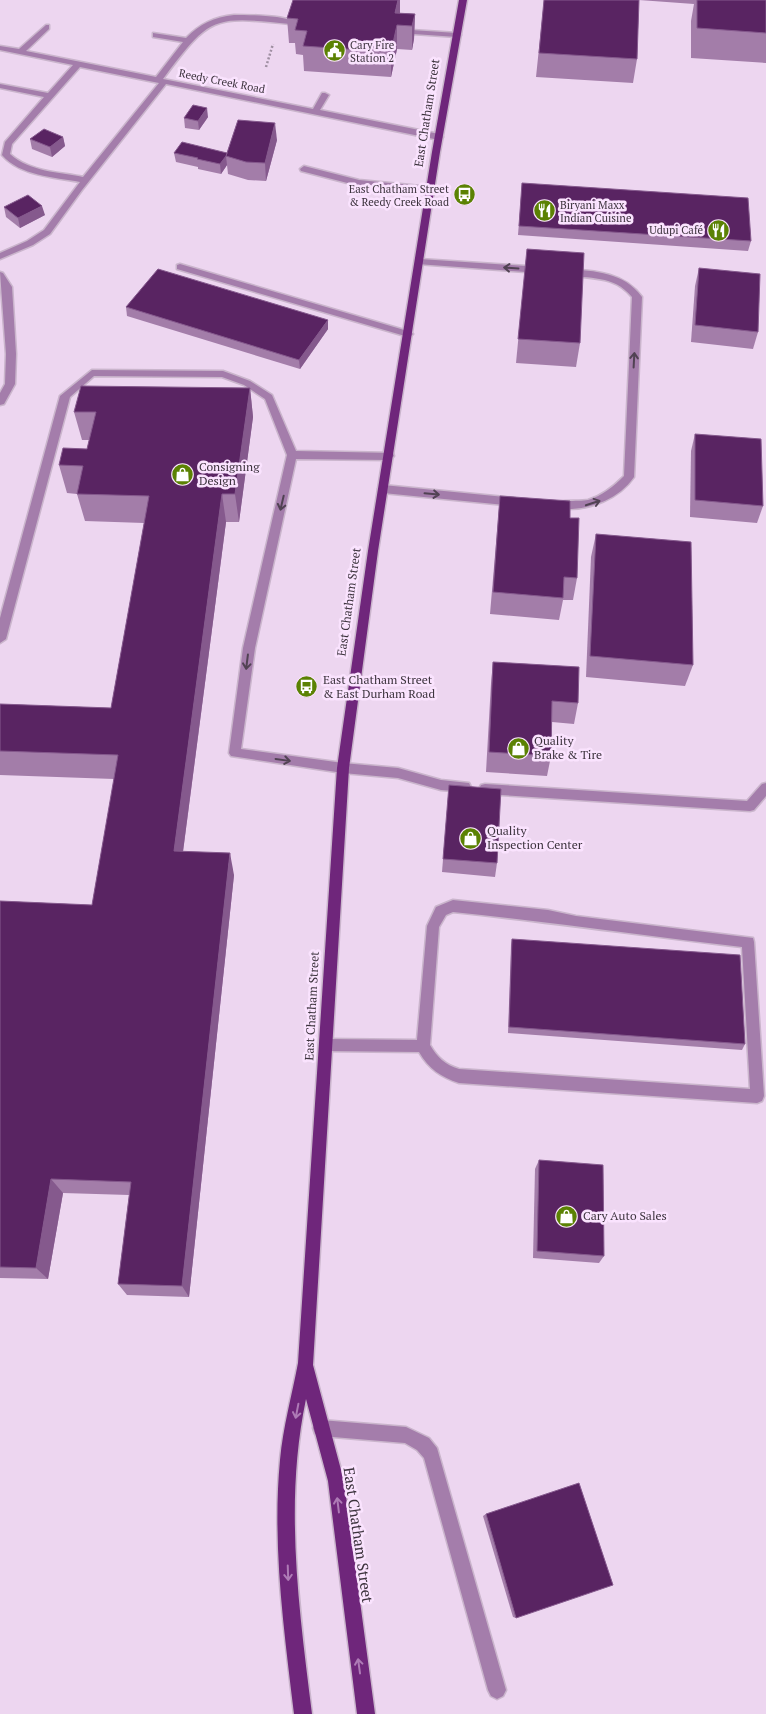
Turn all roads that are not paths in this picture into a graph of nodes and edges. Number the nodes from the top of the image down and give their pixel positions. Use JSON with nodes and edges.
{"nodes":[{"id":1,"x":463,"y":0,"type":"edge"},
{"id":2,"x":290,"y":22,"type":"edge"},
{"id":3,"x":46,"y":27,"type":"dead end"},
{"id":4,"x":399,"y":31,"type":"edge"},
{"id":5,"x":156,"y":34,"type":"dead end"},
{"id":6,"x":457,"y":35,"type":"junction"},
{"id":7,"x":189,"y":41,"type":"junction"},
{"id":8,"x":0,"y":48,"type":"edge"},
{"id":9,"x":21,"y":52,"type":"junction"},
{"id":10,"x":78,"y":64,"type":"junction"},
{"id":11,"x":161,"y":80,"type":"junction"},
{"id":12,"x":0,"y":86,"type":"edge"},
{"id":13,"x":50,"y":96,"type":"junction"},
{"id":14,"x":326,"y":96,"type":"dead end"},
{"id":15,"x":315,"y":112,"type":"junction"},
{"id":16,"x":439,"y":137,"type":"junction"},
{"id":17,"x":10,"y":159,"type":"junction"},
{"id":18,"x":0,"y":163,"type":"edge"},
{"id":19,"x":304,"y":168,"type":"dead end"},
{"id":20,"x":85,"y":180,"type":"junction"},
{"id":21,"x":431,"y":190,"type":"junction"},
{"id":22,"x":0,"y":256,"type":"edge"},
{"id":23,"x":420,"y":262,"type":"junction"},
{"id":24,"x":180,"y":267,"type":"dead end"},
{"id":25,"x":0,"y":275,"type":"edge"},
{"id":26,"x":408,"y":334,"type":"junction"},
{"id":27,"x":0,"y":402,"type":"edge"},
{"id":28,"x":292,"y":456,"type":"junction"},
{"id":29,"x":389,"y":456,"type":"junction"},
{"id":30,"x":383,"y":489,"type":"junction"},
{"id":31,"x":524,"y":502,"type":"edge"},
{"id":32,"x":544,"y":504,"type":"edge"},
{"id":33,"x":0,"y":640,"type":"edge"},
{"id":34,"x":343,"y":768,"type":"junction"},
{"id":35,"x":766,"y":788,"type":"edge"},
{"id":36,"x":326,"y":1045,"type":"junction"},
{"id":37,"x":423,"y":1046,"type":"junction"},
{"id":38,"x":306,"y":1363,"type":"junction"},
{"id":39,"x":321,"y":1428,"type":"junction"},
{"id":40,"x":497,"y":1690,"type":"dead end"},
{"id":41,"x":303,"y":1714,"type":"edge"},
{"id":42,"x":366,"y":1714,"type":"edge"}],
"edges":[{"from":1,"to":6,"type":"main road","name":"East Chatham Street"},
{"from":2,"to":7,"type":"street"},
{"from":3,"to":9,"type":"street"},
{"from":4,"to":6,"type":"street"},
{"from":5,"to":7,"type":"street"},
{"from":6,"to":16,"type":"main road","name":"East Chatham Street"},
{"from":7,"to":11,"type":"street"},
{"from":8,"to":9,"type":"street","name":"Reedy Creek Road"},
{"from":9,"to":10,"type":"street","name":"Reedy Creek Road"},
{"from":10,"to":11,"type":"street","name":"Reedy Creek Road"},
{"from":10,"to":13,"type":"street"},
{"from":11,"to":15,"type":"street","name":"Reedy Creek Road"},
{"from":11,"to":20,"type":"street"},
{"from":12,"to":13,"type":"street"},
{"from":13,"to":17,"type":"street"},
{"from":14,"to":15,"type":"street"},
{"from":15,"to":16,"type":"street","name":"Reedy Creek Road"},
{"from":16,"to":21,"type":"main road","name":"East Chatham Street"},
{"from":17,"to":18,"type":"street"},
{"from":17,"to":20,"type":"street"},
{"from":19,"to":21,"type":"street"},
{"from":20,"to":22,"type":"street"},
{"from":21,"to":23,"type":"main road","name":"East Chatham Street"},
{"from":23,"to":26,"type":"main road","name":"East Chatham Street"},
{"from":32,"to":23,"type":"street","one_way":true},
{"from":24,"to":26,"type":"street"},
{"from":25,"to":27,"type":"street"},
{"from":26,"to":29,"type":"main road","name":"East Chatham Street"},
{"from":28,"to":29,"type":"street"},
{"from":28,"to":33,"type":"street"},
{"from":28,"to":34,"type":"street","one_way":true},
{"from":29,"to":30,"type":"main road","name":"East Chatham Street"},
{"from":30,"to":31,"type":"street","one_way":true},
{"from":30,"to":34,"type":"main road","name":"East Chatham Street"},
{"from":34,"to":35,"type":"street"},
{"from":34,"to":36,"type":"main road","name":"East Chatham Street"},
{"from":36,"to":37,"type":"street"},
{"from":36,"to":38,"type":"main road","name":"East Chatham Street"},
{"from":37,"to":37,"type":"street"},
{"from":38,"to":39,"type":"main road","name":"East Chatham Street"},
{"from":38,"to":41,"type":"main road","name":"East Chatham Street","one_way":true},
{"from":39,"to":40,"type":"street"},
{"from":42,"to":39,"type":"main road","name":"East Chatham Street","one_way":true}]}
